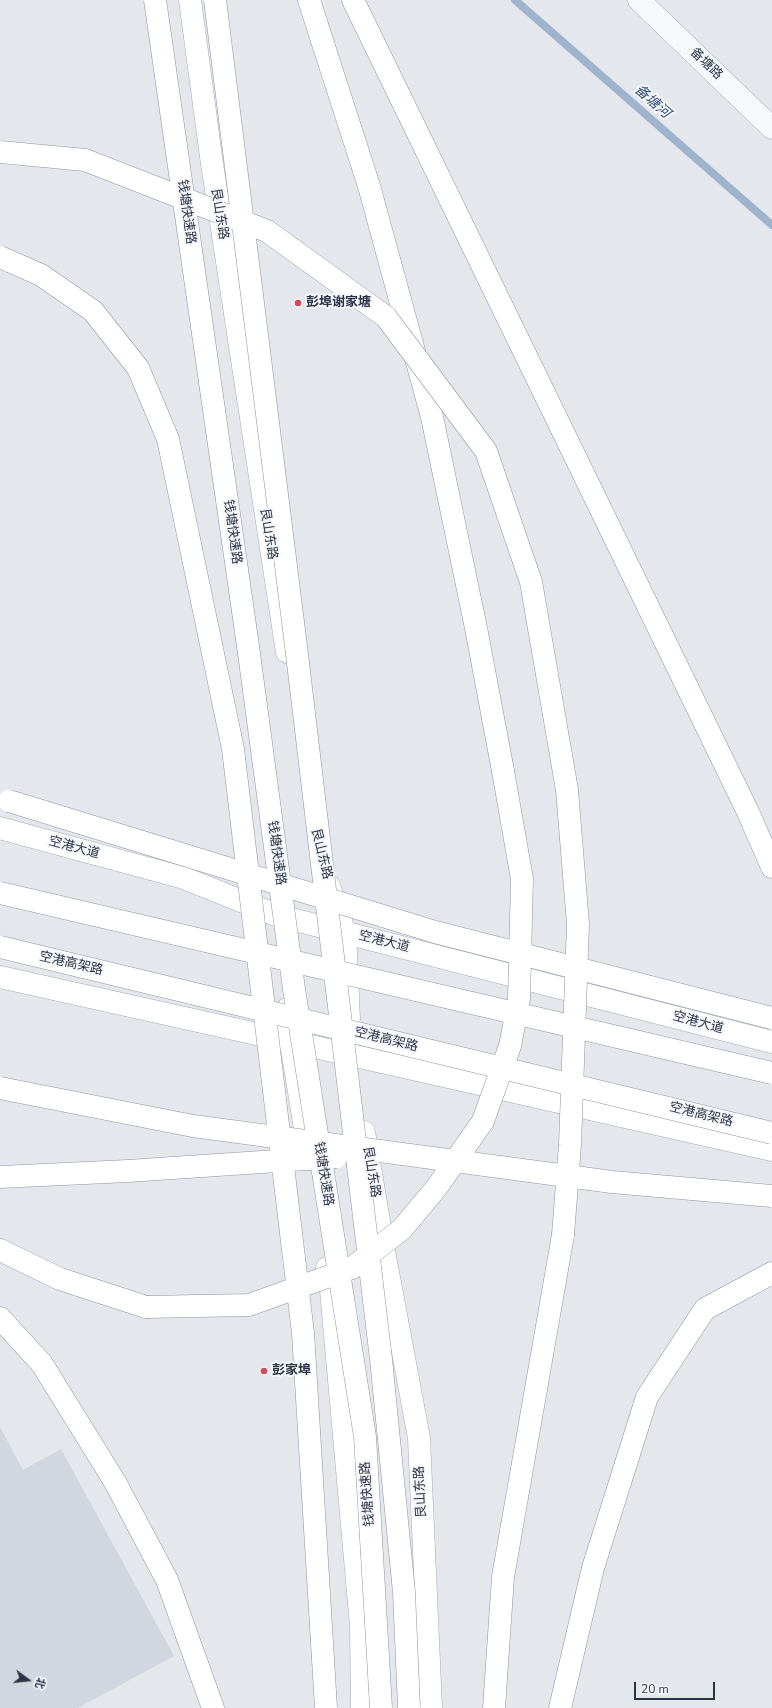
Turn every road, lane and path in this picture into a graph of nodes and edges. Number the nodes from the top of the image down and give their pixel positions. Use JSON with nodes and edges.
{"nodes":[{"id":1,"x":145,"y":0,"type":"edge"},
{"id":2,"x":155,"y":0,"type":"edge"},
{"id":3,"x":190,"y":0,"type":"edge"},
{"id":4,"x":215,"y":0,"type":"edge"},
{"id":5,"x":309,"y":0,"type":"edge"},
{"id":6,"x":353,"y":0,"type":"edge"},
{"id":7,"x":639,"y":0,"type":"edge"},
{"id":8,"x":772,"y":128,"type":"edge"},
{"id":9,"x":0,"y":152,"type":"edge"},
{"id":10,"x":0,"y":257,"type":"edge"},
{"id":11,"x":0,"y":798,"type":"edge"},
{"id":12,"x":0,"y":828,"type":"edge"},
{"id":13,"x":772,"y":867,"type":"edge"},
{"id":14,"x":0,"y":893,"type":"edge"},
{"id":15,"x":276,"y":915,"type":"junction"},
{"id":16,"x":345,"y":933,"type":"junction"},
{"id":17,"x":0,"y":947,"type":"edge"},
{"id":18,"x":0,"y":977,"type":"edge"},
{"id":19,"x":38,"y":986,"type":"junction"},
{"id":20,"x":0,"y":988,"type":"edge"},
{"id":21,"x":772,"y":1018,"type":"edge"},
{"id":22,"x":772,"y":1042,"type":"edge"},
{"id":23,"x":291,"y":1043,"type":"junction"},
{"id":24,"x":351,"y":1055,"type":"junction"},
{"id":25,"x":772,"y":1073,"type":"edge"},
{"id":26,"x":0,"y":1088,"type":"edge"},
{"id":27,"x":772,"y":1132,"type":"edge"},
{"id":28,"x":772,"y":1150,"type":"edge"},
{"id":29,"x":0,"y":1177,"type":"edge"},
{"id":30,"x":612,"y":1182,"type":"junction"},
{"id":31,"x":772,"y":1196,"type":"edge"},
{"id":32,"x":0,"y":1250,"type":"edge"},
{"id":33,"x":772,"y":1273,"type":"edge"},
{"id":34,"x":0,"y":1318,"type":"edge"},
{"id":35,"x":213,"y":1708,"type":"edge"},
{"id":36,"x":326,"y":1708,"type":"edge"},
{"id":37,"x":362,"y":1708,"type":"edge"},
{"id":38,"x":381,"y":1708,"type":"edge"},
{"id":39,"x":409,"y":1708,"type":"edge"},
{"id":40,"x":431,"y":1708,"type":"edge"},
{"id":41,"x":494,"y":1708,"type":"edge"},
{"id":42,"x":560,"y":1708,"type":"edge"}],
"edges":[{"from":1,"to":15,"type":"main road"},
{"from":2,"to":38,"type":"main road","name":"钱塘快速路","bridge":true},
{"from":3,"to":16,"type":"main road","name":"艮山东路"},
{"from":4,"to":39,"type":"main road","name":"钱塘快速路","bridge":true},
{"from":5,"to":32,"type":"main road","bridge":true},
{"from":6,"to":13,"type":"main road"},
{"from":7,"to":8,"type":"street","name":"备塘路"},
{"from":9,"to":41,"type":"main road","bridge":true},
{"from":10,"to":36,"type":"main road","bridge":true},
{"from":11,"to":21,"type":"main road","bridge":true},
{"from":12,"to":15,"type":"main road","name":"空港大道"},
{"from":14,"to":25,"type":"main road","bridge":true},
{"from":15,"to":16,"type":"main road","name":"空港大道"},
{"from":15,"to":23,"type":"main road"},
{"from":16,"to":22,"type":"main road","name":"空港大道"},
{"from":16,"to":24,"type":"main road","name":"艮山东路"},
{"from":17,"to":27,"type":"main road","name":"空港高架路","bridge":true},
{"from":18,"to":19,"type":"main road"},
{"from":19,"to":20,"type":"street"},
{"from":19,"to":23,"type":"main road"},
{"from":23,"to":24,"type":"main road"},
{"from":23,"to":37,"type":"main road"},
{"from":24,"to":28,"type":"main road"},
{"from":24,"to":40,"type":"main road","name":"艮山东路"},
{"from":26,"to":30,"type":"main road","bridge":true},
{"from":29,"to":30,"type":"main road","bridge":true},
{"from":30,"to":31,"type":"main road","bridge":true},
{"from":33,"to":42,"type":"main road"},
{"from":34,"to":35,"type":"main road"}]}
